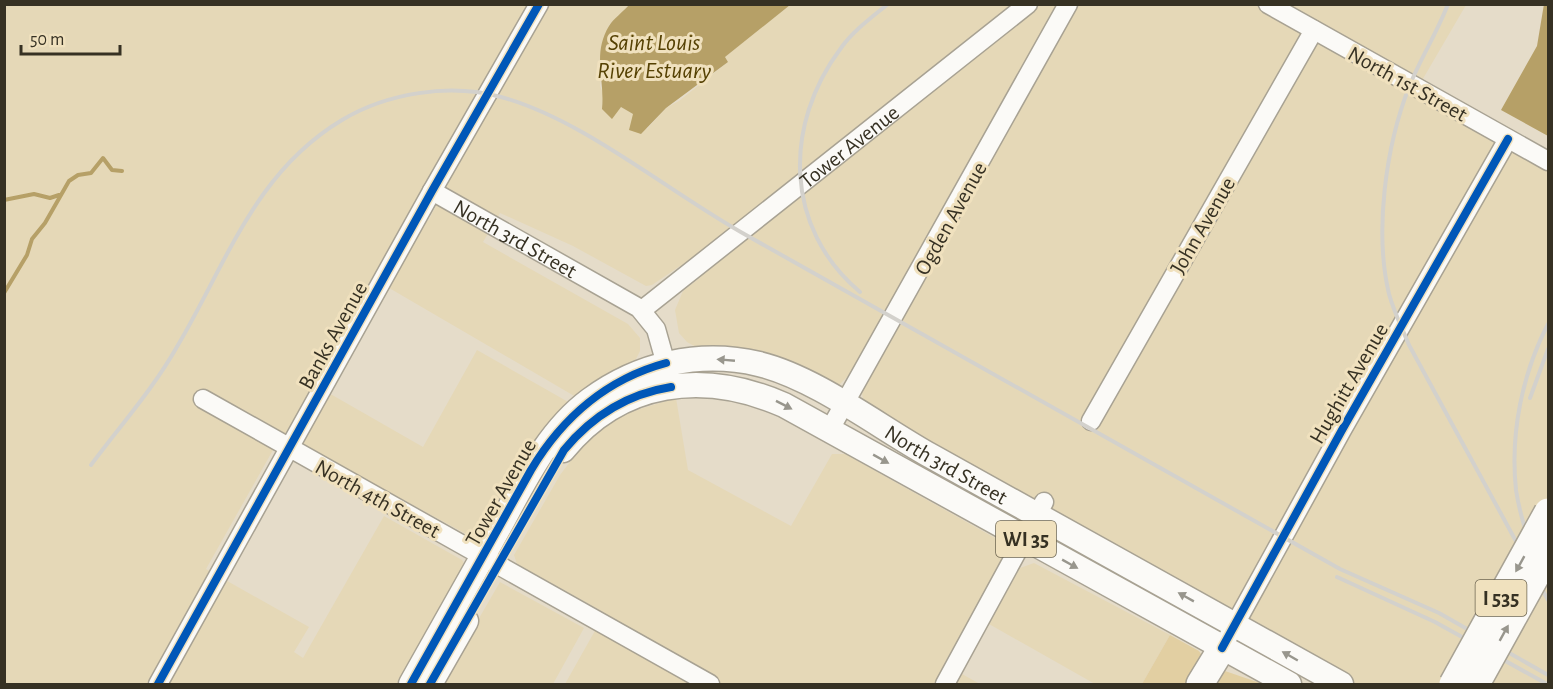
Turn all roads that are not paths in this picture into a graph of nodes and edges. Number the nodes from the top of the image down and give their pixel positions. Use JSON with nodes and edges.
{"nodes":[{"id":1,"x":539,"y":4,"type":"edge"},
{"id":2,"x":1029,"y":4,"type":"edge"},
{"id":3,"x":1068,"y":4,"type":"edge"},
{"id":4,"x":1268,"y":4,"type":"edge"},
{"id":5,"x":1314,"y":30,"type":"junction"},
{"id":6,"x":1508,"y":139,"type":"junction"},
{"id":7,"x":1548,"y":161,"type":"edge"},
{"id":8,"x":432,"y":191,"type":"junction"},
{"id":9,"x":642,"y":310,"type":"junction"},
{"id":10,"x":666,"y":363,"type":"junction"},
{"id":11,"x":671,"y":387,"type":"junction"},
{"id":12,"x":203,"y":399,"type":"dead end"},
{"id":13,"x":844,"y":405,"type":"junction"},
{"id":14,"x":1091,"y":421,"type":"dead end"},
{"id":15,"x":829,"y":431,"type":"junction"},
{"id":16,"x":290,"y":449,"type":"junction"},
{"id":17,"x":1041,"y":509,"type":"junction"},
{"id":18,"x":1548,"y":512,"type":"edge"},
{"id":19,"x":1024,"y":539,"type":"junction"},
{"id":20,"x":1548,"y":554,"type":"edge"},
{"id":21,"x":490,"y":561,"type":"junction"},
{"id":22,"x":1228,"y":636,"type":"junction"},
{"id":23,"x":691,"y":680,"type":"edge"},
{"id":24,"x":158,"y":684,"type":"edge"},
{"id":25,"x":411,"y":684,"type":"edge"},
{"id":26,"x":430,"y":684,"type":"edge"},
{"id":27,"x":710,"y":684,"type":"edge"},
{"id":28,"x":945,"y":684,"type":"edge"},
{"id":29,"x":1200,"y":684,"type":"edge"},
{"id":30,"x":1289,"y":684,"type":"edge"},
{"id":31,"x":1341,"y":684,"type":"edge"},
{"id":32,"x":1453,"y":684,"type":"edge"},
{"id":33,"x":1476,"y":684,"type":"edge"}],
"edges":[{"from":1,"to":8,"type":"street","name":"Banks Avenue"},
{"from":2,"to":9,"type":"street","name":"Tower Avenue"},
{"from":3,"to":13,"type":"street","name":"Ogden Avenue"},
{"from":4,"to":5,"type":"street","name":"North 1st Street"},
{"from":5,"to":6,"type":"street","name":"North 1st Street"},
{"from":5,"to":14,"type":"street","name":"John Avenue"},
{"from":6,"to":7,"type":"street","name":"North 1st Street"},
{"from":6,"to":22,"type":"street","name":"Hughitt Avenue"},
{"from":8,"to":9,"type":"street","name":"North 3rd Street"},
{"from":8,"to":16,"type":"street","name":"Banks Avenue"},
{"from":9,"to":10,"type":"street","name":"North 3rd Street"},
{"from":10,"to":11,"type":"street","name":"North 3rd Street"},
{"from":13,"to":10,"type":"main road","name":"North 3rd Street","number":"WI 35","one_way":true},
{"from":10,"to":21,"type":"main road","name":"Tower Avenue","number":"WI 35"},
{"from":11,"to":15,"type":"main road","name":"North 3rd Street","number":"WI 35","one_way":true},
{"from":11,"to":21,"type":"main road","name":"Tower Avenue","number":"WI 35"},
{"from":12,"to":16,"type":"street","name":"North 4th Street"},
{"from":13,"to":15,"type":"street","name":"Ogden Avenue"},
{"from":13,"to":17,"type":"main road","name":"North 3rd Street","number":"WI 35"},
{"from":15,"to":19,"type":"main road","name":"North 3rd Street","number":"WI 35","one_way":true},
{"from":16,"to":21,"type":"street","name":"North 4th Street"},
{"from":16,"to":24,"type":"street","name":"Banks Avenue"},
{"from":17,"to":19,"type":"street"},
{"from":22,"to":17,"type":"main road","name":"North 3rd Street","number":"WI 35","one_way":true},
{"from":18,"to":32,"type":"highway","number":"I 535","one_way":true,"bridge":true},
{"from":19,"to":22,"type":"main road","name":"North 3rd Street","number":"WI 35","one_way":true},
{"from":19,"to":28,"type":"street"},
{"from":33,"to":20,"type":"highway","number":"I 535","one_way":true,"bridge":true},
{"from":21,"to":23,"type":"street","name":"North 4th Street"},
{"from":21,"to":25,"type":"main road","name":"Tower Avenue","number":"WI 35"},
{"from":21,"to":26,"type":"main road","name":"Tower Avenue","number":"WI 35"},
{"from":22,"to":29,"type":"highway"},
{"from":22,"to":30,"type":"main road","name":"North 3rd Street","number":"WI 35"},
{"from":31,"to":22,"type":"main road","name":"North 3rd Street","number":"WI 35","one_way":true},
{"from":23,"to":27,"type":"street","name":"North 4th Street"}]}
